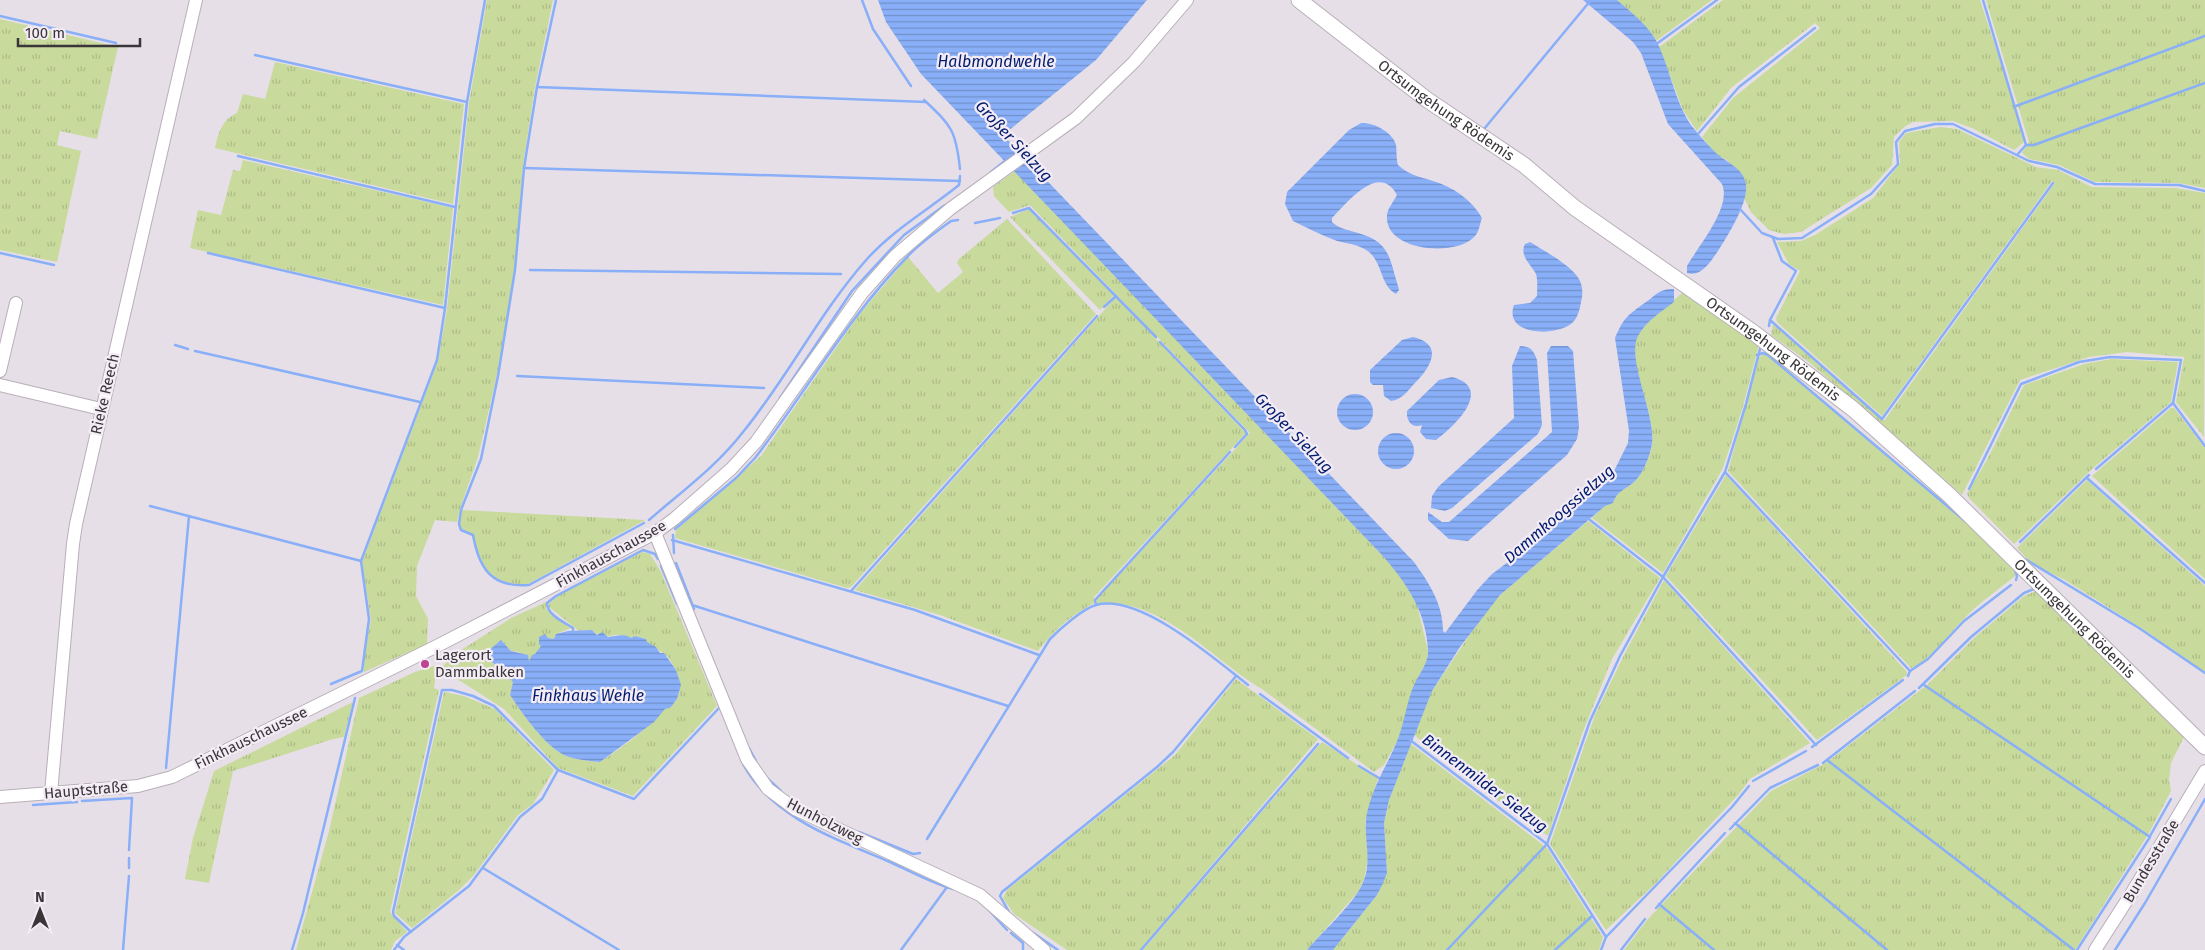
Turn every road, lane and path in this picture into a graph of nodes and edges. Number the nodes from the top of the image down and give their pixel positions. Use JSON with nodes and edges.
{"nodes":[{"id":1,"x":196,"y":0,"type":"edge"},
{"id":2,"x":1187,"y":0,"type":"edge"},
{"id":3,"x":1299,"y":0,"type":"edge"},
{"id":4,"x":16,"y":303,"type":"dead end"},
{"id":5,"x":0,"y":371,"type":"edge"},
{"id":6,"x":0,"y":385,"type":"edge"},
{"id":7,"x":101,"y":409,"type":"junction"},
{"id":8,"x":655,"y":533,"type":"junction"},
{"id":9,"x":2205,"y":747,"type":"edge"},
{"id":10,"x":2205,"y":771,"type":"edge"},
{"id":11,"x":172,"y":777,"type":"joint"},
{"id":12,"x":52,"y":793,"type":"junction"},
{"id":13,"x":0,"y":797,"type":"edge"},
{"id":14,"x":1039,"y":949,"type":"edge"},
{"id":15,"x":2095,"y":950,"type":"edge"}],
"edges":[{"from":1,"to":7,"type":"street","name":"Rieke Reech"},
{"from":2,"to":8,"type":"street","name":"Finkhauschaussee"},
{"from":3,"to":9,"type":"main road","name":"Ortsumgehung Rödemis"},
{"from":4,"to":5,"type":"street"},
{"from":6,"to":7,"type":"street"},
{"from":7,"to":12,"type":"street","name":"Rieke Reech"},
{"from":8,"to":11,"type":"street","name":"Finkhauschaussee"},
{"from":8,"to":14,"type":"street","name":"Hunholzweg"},
{"from":10,"to":15,"type":"street","name":"Bundesstraße"},
{"from":11,"to":12,"type":"street","name":"Hauptstraße"},
{"from":12,"to":13,"type":"street","name":"Hauptstraße"}]}
